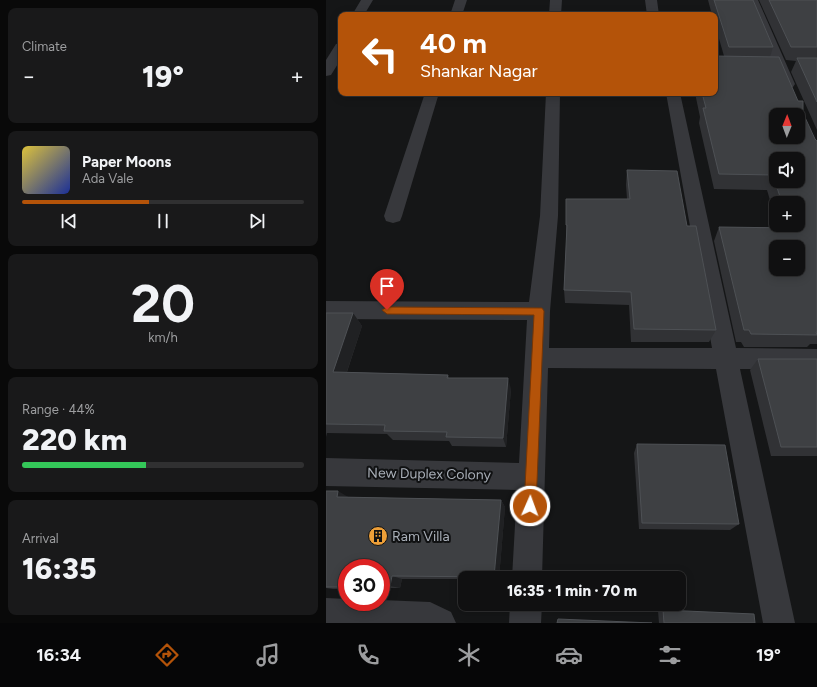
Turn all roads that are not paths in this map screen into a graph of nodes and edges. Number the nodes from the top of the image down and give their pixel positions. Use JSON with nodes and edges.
{"nodes":[{"id":1,"x":367,"y":0,"type":"edge"},
{"id":2,"x":461,"y":0,"type":"edge"},
{"id":3,"x":556,"y":0,"type":"edge"},
{"id":4,"x":650,"y":0,"type":"edge"},
{"id":5,"x":752,"y":0,"type":"edge"},
{"id":6,"x":360,"y":12,"type":"edge"},
{"id":7,"x":457,"y":12,"type":"edge"},
{"id":8,"x":555,"y":12,"type":"edge"},
{"id":9,"x":652,"y":12,"type":"edge"},
{"id":10,"x":336,"y":52,"type":"edge"},
{"id":11,"x":766,"y":66,"type":"edge"},
{"id":12,"x":780,"y":66,"type":"junction"},
{"id":13,"x":795,"y":66,"type":"dead end"},
{"id":14,"x":326,"y":72,"type":"edge"},
{"id":15,"x":792,"y":95,"type":"edge"},
{"id":16,"x":431,"y":96,"type":"edge"},
{"id":17,"x":553,"y":96,"type":"edge"},
{"id":18,"x":674,"y":96,"type":"edge"},
{"id":19,"x":393,"y":216,"type":"dead end"},
{"id":20,"x":326,"y":310,"type":"edge"},
{"id":21,"x":539,"y":311,"type":"junction"},
{"id":22,"x":537,"y":358,"type":"junction"},
{"id":23,"x":726,"y":359,"type":"junction"},
{"id":24,"x":817,"y":359,"type":"edge"},
{"id":25,"x":326,"y":472,"type":"edge"},
{"id":26,"x":532,"y":477,"type":"junction"},
{"id":27,"x":527,"y":571,"type":"edge"},
{"id":28,"x":526,"y":611,"type":"edge"},
{"id":29,"x":326,"y":614,"type":"edge"},
{"id":30,"x":440,"y":623,"type":"edge"},
{"id":31,"x":525,"y":623,"type":"edge"},
{"id":32,"x":779,"y":623,"type":"edge"}],
"edges":[{"from":1,"to":6,"type":"street"},
{"from":2,"to":7,"type":"street"},
{"from":3,"to":8,"type":"street"},
{"from":4,"to":9,"type":"street"},
{"from":5,"to":12,"type":"street"},
{"from":10,"to":14,"type":"street"},
{"from":11,"to":12,"type":"street"},
{"from":12,"to":13,"type":"street"},
{"from":12,"to":15,"type":"street"},
{"from":16,"to":19,"type":"street"},
{"from":17,"to":21,"type":"street"},
{"from":18,"to":23,"type":"street"},
{"from":20,"to":21,"type":"street"},
{"from":21,"to":22,"type":"street"},
{"from":22,"to":23,"type":"street"},
{"from":22,"to":26,"type":"street"},
{"from":23,"to":24,"type":"street"},
{"from":23,"to":32,"type":"street"},
{"from":25,"to":26,"type":"street","name":"New Duplex Colony"},
{"from":26,"to":27,"type":"street"},
{"from":28,"to":31,"type":"street"},
{"from":29,"to":30,"type":"street"}]}
